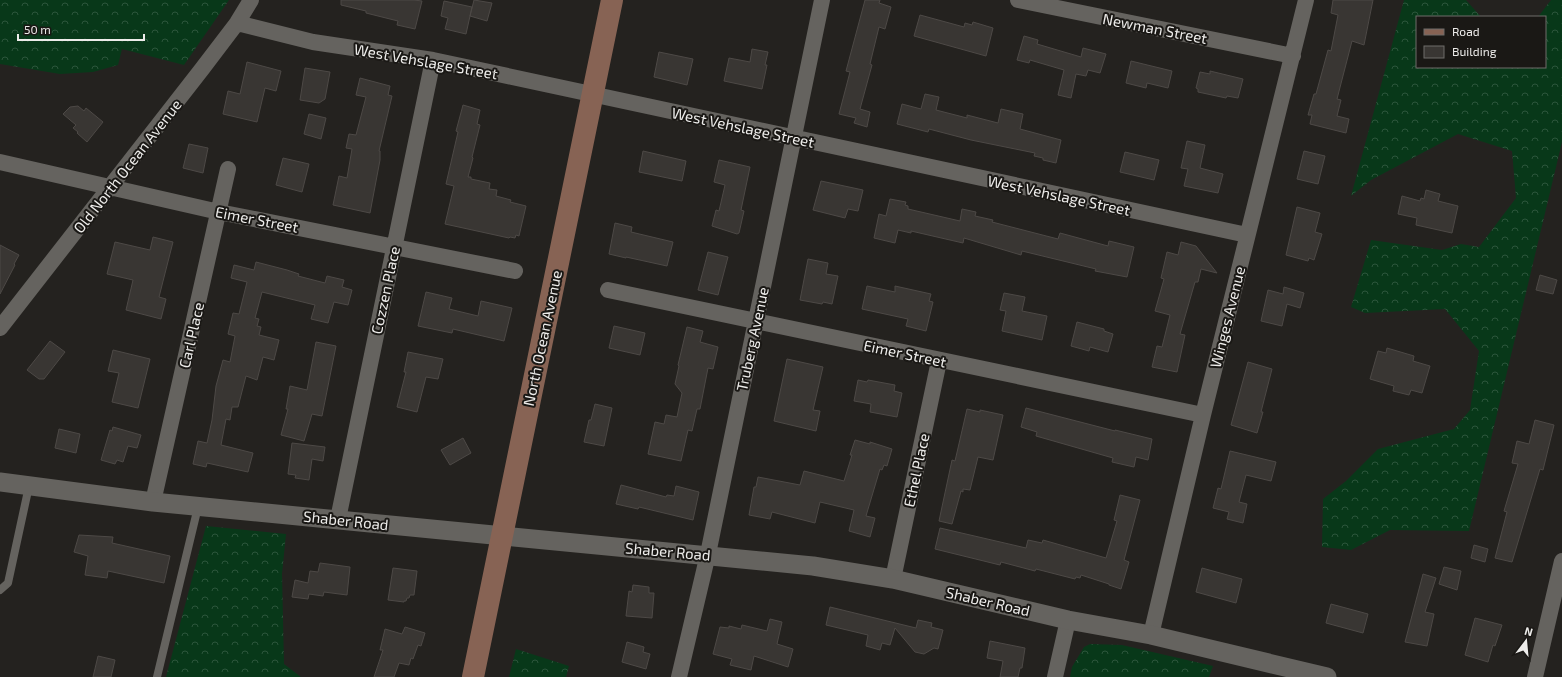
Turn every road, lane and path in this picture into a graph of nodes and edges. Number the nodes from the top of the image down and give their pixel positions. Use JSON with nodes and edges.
{"nodes":[{"id":1,"x":251,"y":0,"type":"edge"},
{"id":2,"x":612,"y":0,"type":"edge"},
{"id":3,"x":822,"y":0,"type":"edge"},
{"id":4,"x":1018,"y":0,"type":"edge"},
{"id":5,"x":1306,"y":0,"type":"edge"},
{"id":6,"x":237,"y":23,"type":"junction"},
{"id":7,"x":1293,"y":56,"type":"junction"},
{"id":8,"x":433,"y":60,"type":"junction"},
{"id":9,"x":593,"y":94,"type":"junction"},
{"id":10,"x":794,"y":139,"type":"junction"},
{"id":11,"x":0,"y":162,"type":"edge"},
{"id":12,"x":228,"y":169,"type":"dead end"},
{"id":13,"x":111,"y":187,"type":"junction"},
{"id":14,"x":219,"y":212,"type":"junction"},
{"id":15,"x":1248,"y":235,"type":"junction"},
{"id":16,"x":394,"y":247,"type":"junction"},
{"id":17,"x":515,"y":271,"type":"dead end"},
{"id":18,"x":608,"y":290,"type":"dead end"},
{"id":19,"x":755,"y":321,"type":"junction"},
{"id":20,"x":2,"y":322,"type":"edge"},
{"id":21,"x":939,"y":361,"type":"junction"},
{"id":22,"x":1202,"y":415,"type":"junction"},
{"id":23,"x":0,"y":482,"type":"edge"},
{"id":24,"x":29,"y":486,"type":"junction"},
{"id":25,"x":153,"y":502,"type":"junction"},
{"id":26,"x":198,"y":506,"type":"junction"},
{"id":27,"x":338,"y":519,"type":"junction"},
{"id":28,"x":502,"y":535,"type":"junction"},
{"id":29,"x":708,"y":554,"type":"junction"},
{"id":30,"x":1562,"y":561,"type":"edge"},
{"id":31,"x":893,"y":579,"type":"junction"},
{"id":32,"x":0,"y":590,"type":"edge"},
{"id":33,"x":1068,"y":620,"type":"junction"},
{"id":34,"x":1151,"y":634,"type":"junction"},
{"id":35,"x":157,"y":677,"type":"edge"},
{"id":36,"x":473,"y":677,"type":"edge"},
{"id":37,"x":679,"y":677,"type":"edge"},
{"id":38,"x":1056,"y":677,"type":"edge"},
{"id":39,"x":1327,"y":677,"type":"edge"},
{"id":40,"x":1535,"y":677,"type":"edge"}],
"edges":[{"from":1,"to":6,"type":"street","name":"Old North Ocean Avenue"},
{"from":2,"to":9,"type":"main road","name":"North Ocean Avenue"},
{"from":3,"to":10,"type":"street","name":"Truberg Avenue"},
{"from":4,"to":7,"type":"street","name":"Newman Street"},
{"from":5,"to":7,"type":"street","name":"Winges Avenue"},
{"from":6,"to":8,"type":"street","name":"West Vehslage Street"},
{"from":6,"to":13,"type":"street","name":"Old North Ocean Avenue"},
{"from":7,"to":15,"type":"street","name":"Winges Avenue"},
{"from":8,"to":9,"type":"street","name":"West Vehslage Street"},
{"from":8,"to":16,"type":"street","name":"Cozzen Place"},
{"from":9,"to":10,"type":"street","name":"West Vehslage Street"},
{"from":9,"to":28,"type":"main road","name":"North Ocean Avenue"},
{"from":10,"to":15,"type":"street","name":"West Vehslage Street"},
{"from":10,"to":19,"type":"street","name":"Truberg Avenue"},
{"from":11,"to":13,"type":"street","name":"Eimer Street"},
{"from":12,"to":14,"type":"street","name":"Carl Place"},
{"from":13,"to":14,"type":"street","name":"Eimer Street"},
{"from":13,"to":20,"type":"street","name":"Old North Ocean Avenue"},
{"from":14,"to":16,"type":"street","name":"Eimer Street"},
{"from":14,"to":25,"type":"street","name":"Carl Place"},
{"from":15,"to":22,"type":"street","name":"Winges Avenue"},
{"from":16,"to":17,"type":"street","name":"Eimer Street"},
{"from":16,"to":27,"type":"street","name":"Cozzen Place"},
{"from":18,"to":19,"type":"street","name":"Eimer Street"},
{"from":19,"to":21,"type":"street","name":"Eimer Street"},
{"from":19,"to":29,"type":"street","name":"Truberg Avenue"},
{"from":21,"to":22,"type":"street","name":"Eimer Street"},
{"from":21,"to":31,"type":"street","name":"Ethel Place"},
{"from":22,"to":34,"type":"street","name":"Winges Avenue"},
{"from":23,"to":24,"type":"street","name":"Shaber Road"},
{"from":24,"to":25,"type":"street","name":"Shaber Road"},
{"from":24,"to":32,"type":"lane"},
{"from":25,"to":26,"type":"street","name":"Shaber Road"},
{"from":26,"to":27,"type":"street","name":"Shaber Road"},
{"from":26,"to":35,"type":"lane"},
{"from":27,"to":28,"type":"street","name":"Shaber Road"},
{"from":28,"to":29,"type":"street","name":"Shaber Road"},
{"from":28,"to":36,"type":"main road","name":"North Ocean Avenue"},
{"from":29,"to":31,"type":"street","name":"Shaber Road"},
{"from":29,"to":37,"type":"street","name":"Truberg Avenue"},
{"from":30,"to":40,"type":"street"},
{"from":31,"to":33,"type":"street","name":"Shaber Road"},
{"from":33,"to":34,"type":"street","name":"Shaber Road"},
{"from":33,"to":38,"type":"street"},
{"from":34,"to":39,"type":"street","name":"Shaber Road"}]}
